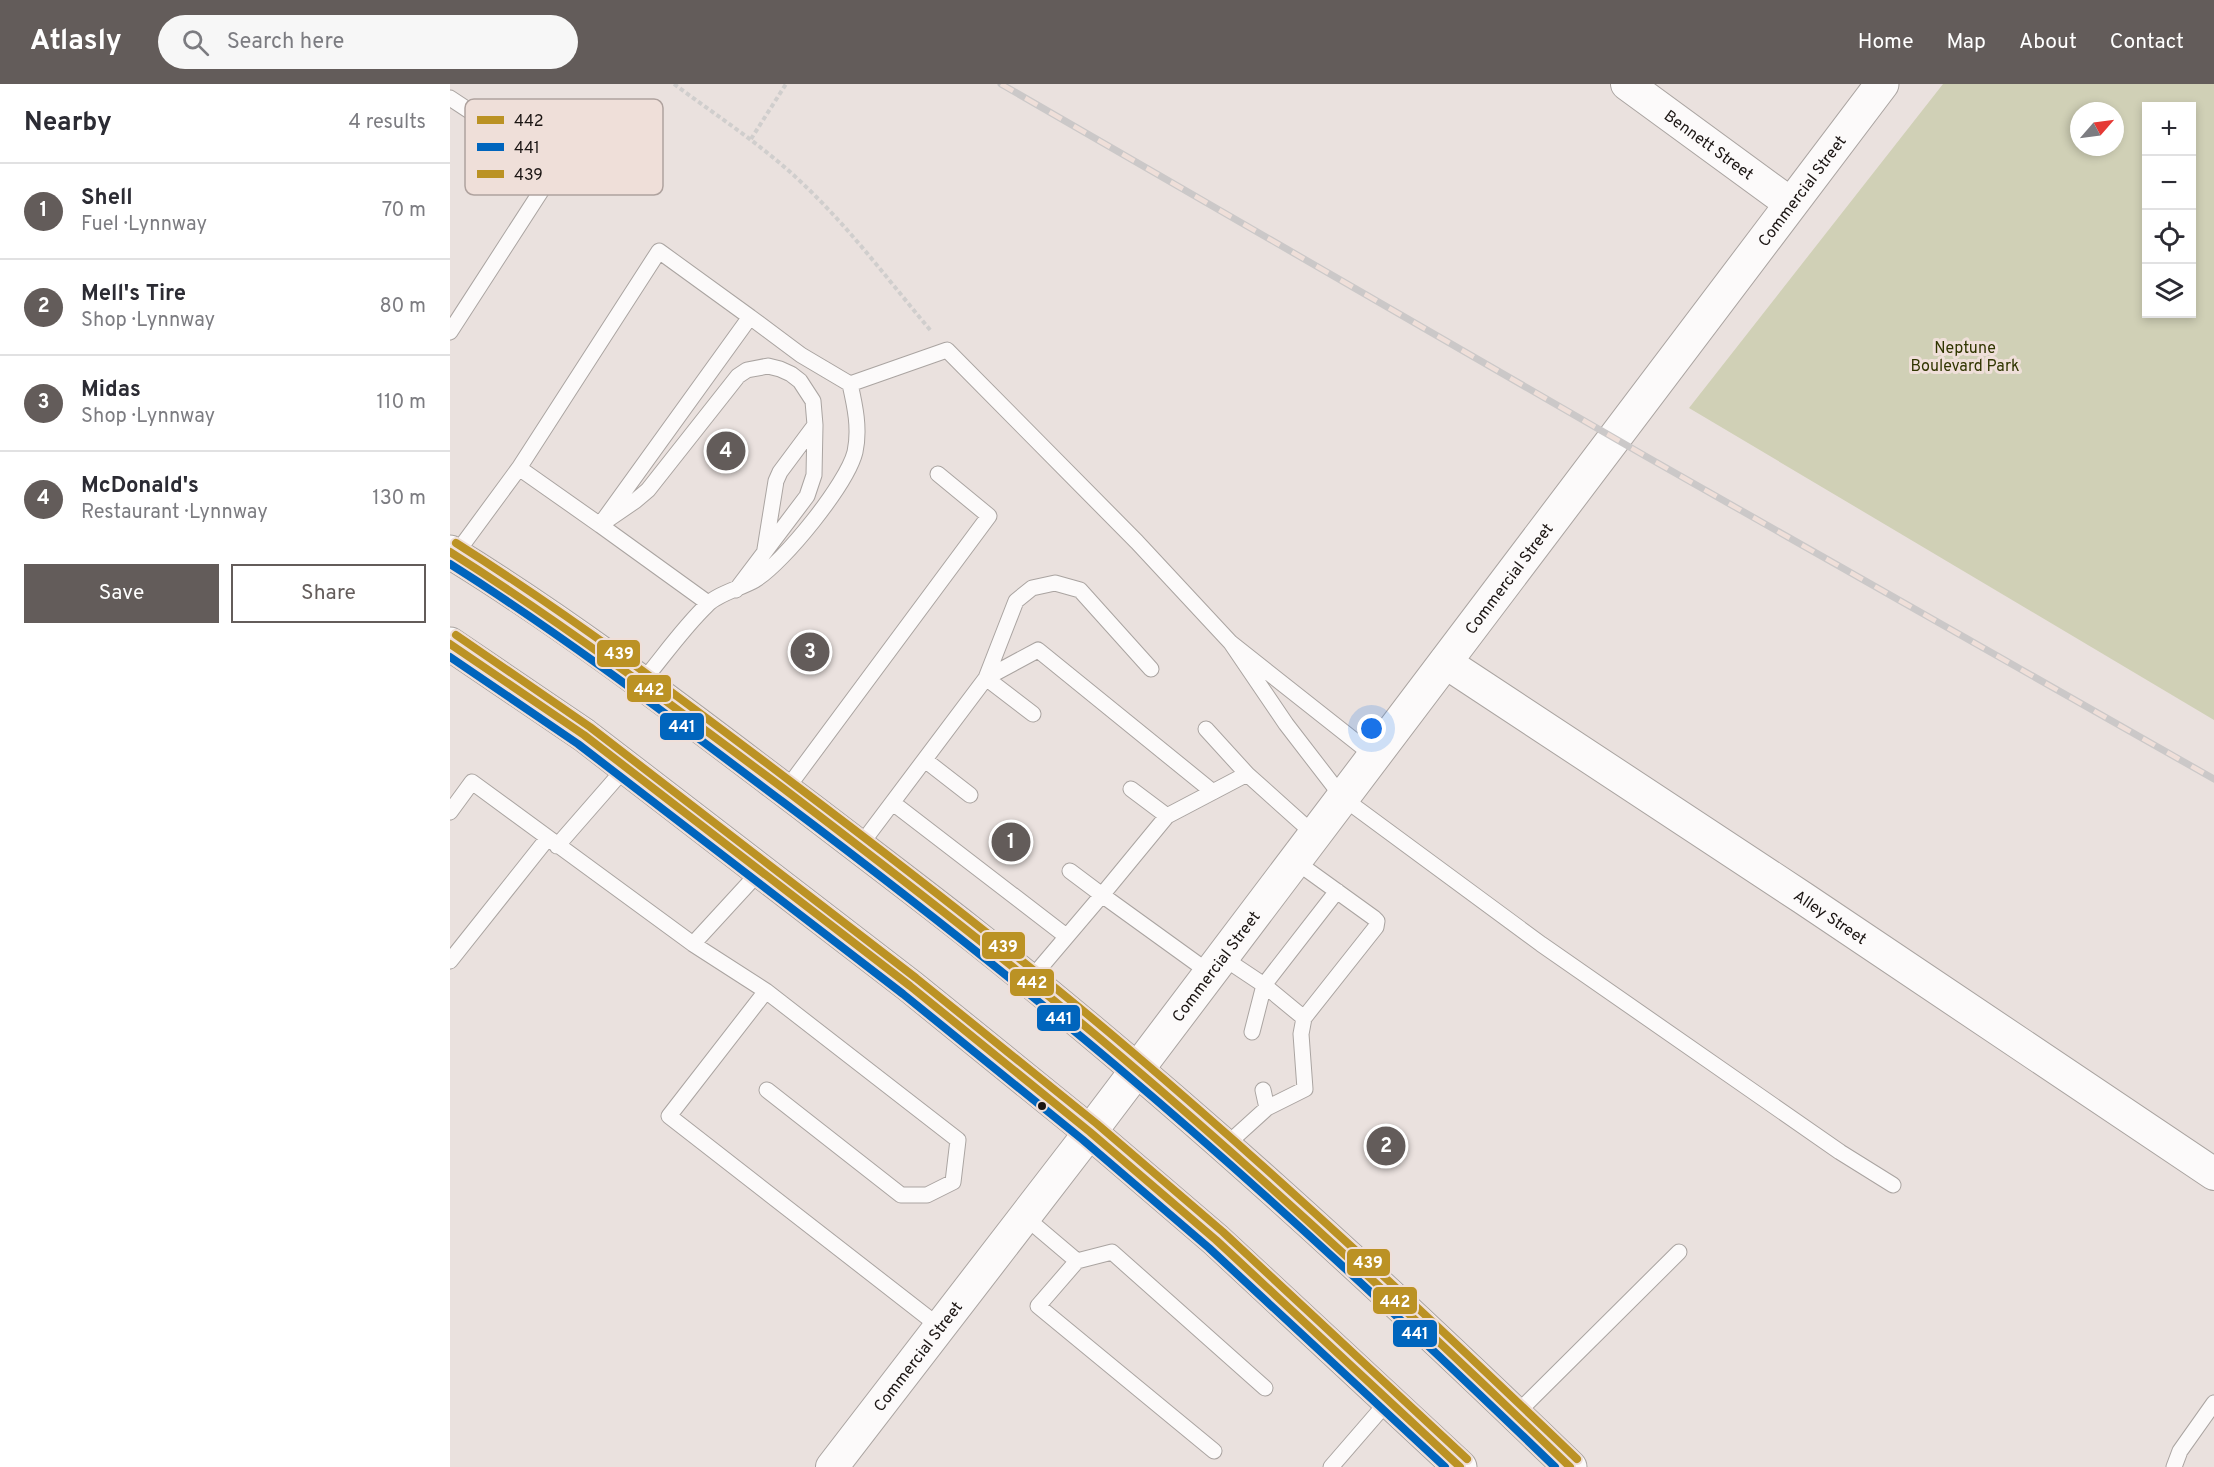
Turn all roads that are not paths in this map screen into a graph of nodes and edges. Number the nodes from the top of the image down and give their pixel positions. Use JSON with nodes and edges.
{"nodes":[{"id":1,"x":1627,"y":84,"type":"edge"},
{"id":2,"x":1882,"y":84,"type":"edge"},
{"id":3,"x":450,"y":98,"type":"edge"},
{"id":4,"x":465,"y":108,"type":"edge"},
{"id":5,"x":539,"y":195,"type":"edge"},
{"id":6,"x":1791,"y":204,"type":"junction"},
{"id":7,"x":750,"y":317,"type":"junction"},
{"id":8,"x":450,"y":332,"type":"edge"},
{"id":9,"x":850,"y":384,"type":"junction"},
{"id":10,"x":815,"y":425,"type":"junction"},
{"id":11,"x":519,"y":468,"type":"junction"},
{"id":12,"x":938,"y":474,"type":"dead end"},
{"id":13,"x":600,"y":525,"type":"junction"},
{"id":14,"x":764,"y":552,"type":"junction"},
{"id":15,"x":453,"y":553,"type":"edge"},
{"id":16,"x":736,"y":590,"type":"junction"},
{"id":17,"x":708,"y":603,"type":"junction"},
{"id":18,"x":1231,"y":643,"type":"junction"},
{"id":19,"x":450,"y":644,"type":"edge"},
{"id":20,"x":1445,"y":663,"type":"junction"},
{"id":21,"x":1151,"y":669,"type":"dead end"},
{"id":22,"x":986,"y":678,"type":"junction"},
{"id":23,"x":642,"y":682,"type":"junction"},
{"id":24,"x":1033,"y":714,"type":"dead end"},
{"id":25,"x":1206,"y":729,"type":"dead end"},
{"id":26,"x":1374,"y":756,"type":"junction"},
{"id":27,"x":926,"y":760,"type":"junction"},
{"id":28,"x":626,"y":767,"type":"junction"},
{"id":29,"x":1247,"y":774,"type":"junction"},
{"id":30,"x":1131,"y":789,"type":"dead end"},
{"id":31,"x":785,"y":791,"type":"junction"},
{"id":32,"x":1213,"y":792,"type":"junction"},
{"id":33,"x":970,"y":795,"type":"dead end"},
{"id":34,"x":1343,"y":798,"type":"junction"},
{"id":35,"x":893,"y":803,"type":"junction"},
{"id":36,"x":450,"y":812,"type":"edge"},
{"id":37,"x":1167,"y":816,"type":"junction"},
{"id":38,"x":1315,"y":835,"type":"junction"},
{"id":39,"x":552,"y":843,"type":"junction"},
{"id":40,"x":859,"y":847,"type":"junction"},
{"id":41,"x":1295,"y":861,"type":"junction"},
{"id":42,"x":760,"y":870,"type":"junction"},
{"id":43,"x":1070,"y":871,"type":"dead end"},
{"id":44,"x":1337,"y":891,"type":"junction"},
{"id":45,"x":1101,"y":895,"type":"junction"},
{"id":46,"x":1066,"y":936,"type":"junction"},
{"id":47,"x":693,"y":944,"type":"junction"},
{"id":48,"x":450,"y":961,"type":"edge"},
{"id":49,"x":1216,"y":965,"type":"junction"},
{"id":50,"x":1029,"y":981,"type":"junction"},
{"id":51,"x":1264,"y":985,"type":"junction"},
{"id":52,"x":766,"y":991,"type":"junction"},
{"id":53,"x":1304,"y":1018,"type":"junction"},
{"id":54,"x":1252,"y":1032,"type":"dead end"},
{"id":55,"x":1137,"y":1071,"type":"junction"},
{"id":56,"x":767,"y":1090,"type":"dead end"},
{"id":57,"x":1263,"y":1090,"type":"dead end"},
{"id":58,"x":1267,"y":1108,"type":"junction"},
{"id":59,"x":1090,"y":1132,"type":"junction"},
{"id":60,"x":1224,"y":1147,"type":"junction"},
{"id":61,"x":2214,"y":1174,"type":"edge"},
{"id":62,"x":1893,"y":1185,"type":"dead end"},
{"id":63,"x":1025,"y":1216,"type":"junction"},
{"id":64,"x":1679,"y":1252,"type":"dead end"},
{"id":65,"x":1077,"y":1261,"type":"junction"},
{"id":66,"x":940,"y":1326,"type":"junction"},
{"id":67,"x":1264,"y":1388,"type":"dead end"},
{"id":68,"x":1389,"y":1400,"type":"junction"},
{"id":69,"x":2214,"y":1403,"type":"edge"},
{"id":70,"x":1516,"y":1414,"type":"junction"},
{"id":71,"x":1214,"y":1451,"type":"dead end"},
{"id":72,"x":832,"y":1467,"type":"edge"},
{"id":73,"x":1331,"y":1467,"type":"edge"},
{"id":74,"x":1460,"y":1467,"type":"edge"},
{"id":75,"x":1570,"y":1467,"type":"edge"},
{"id":76,"x":2174,"y":1467,"type":"edge"}],
"edges":[{"from":1,"to":6,"type":"street","name":"Bennett Street"},
{"from":2,"to":6,"type":"main road","name":"Commercial Street"},
{"from":3,"to":4,"type":"lane"},
{"from":5,"to":8,"type":"lane"},
{"from":6,"to":20,"type":"main road","name":"Commercial Street"},
{"from":7,"to":9,"type":"lane"},
{"from":7,"to":11,"type":"lane"},
{"from":7,"to":13,"type":"lane"},
{"from":9,"to":16,"type":"lane"},
{"from":9,"to":18,"type":"lane"},
{"from":10,"to":13,"type":"lane"},
{"from":10,"to":14,"type":"lane"},
{"from":10,"to":14,"type":"lane"},
{"from":11,"to":13,"type":"lane"},
{"from":11,"to":15,"type":"lane"},
{"from":12,"to":31,"type":"lane"},
{"from":13,"to":17,"type":"lane"},
{"from":14,"to":16,"type":"lane"},
{"from":15,"to":23,"type":"main road"},
{"from":16,"to":17,"type":"lane"},
{"from":17,"to":23,"type":"lane"},
{"from":18,"to":26,"type":"lane"},
{"from":18,"to":34,"type":"lane"},
{"from":19,"to":28,"type":"main road"},
{"from":20,"to":26,"type":"main road","name":"Commercial Street"},
{"from":20,"to":61,"type":"street","name":"Alley Street"},
{"from":21,"to":22,"type":"lane"},
{"from":22,"to":24,"type":"lane"},
{"from":22,"to":27,"type":"lane"},
{"from":22,"to":32,"type":"lane"},
{"from":23,"to":31,"type":"main road"},
{"from":25,"to":29,"type":"lane"},
{"from":26,"to":34,"type":"main road","name":"Commercial Street"},
{"from":27,"to":33,"type":"lane"},
{"from":27,"to":35,"type":"lane"},
{"from":28,"to":39,"type":"lane"},
{"from":28,"to":42,"type":"main road"},
{"from":29,"to":32,"type":"lane"},
{"from":29,"to":38,"type":"lane"},
{"from":30,"to":37,"type":"lane"},
{"from":31,"to":40,"type":"main road"},
{"from":32,"to":37,"type":"lane"},
{"from":34,"to":38,"type":"main road","name":"Commercial Street"},
{"from":34,"to":62,"type":"lane"},
{"from":35,"to":40,"type":"lane"},
{"from":35,"to":46,"type":"lane"},
{"from":36,"to":39,"type":"lane"},
{"from":37,"to":45,"type":"lane"},
{"from":38,"to":41,"type":"main road","name":"Commercial Street"},
{"from":39,"to":47,"type":"lane"},
{"from":39,"to":48,"type":"lane"},
{"from":40,"to":50,"type":"main road"},
{"from":41,"to":44,"type":"lane"},
{"from":41,"to":49,"type":"main road","name":"Commercial Street"},
{"from":42,"to":47,"type":"lane"},
{"from":42,"to":59,"type":"main road"},
{"from":43,"to":45,"type":"lane"},
{"from":44,"to":51,"type":"lane"},
{"from":44,"to":53,"type":"lane"},
{"from":45,"to":46,"type":"lane"},
{"from":45,"to":49,"type":"lane"},
{"from":46,"to":50,"type":"lane"},
{"from":47,"to":52,"type":"lane"},
{"from":49,"to":51,"type":"lane"},
{"from":49,"to":55,"type":"main road","name":"Commercial Street"},
{"from":50,"to":55,"type":"main road"},
{"from":51,"to":53,"type":"lane"},
{"from":51,"to":54,"type":"lane"},
{"from":52,"to":56,"type":"lane"},
{"from":52,"to":66,"type":"lane"},
{"from":53,"to":58,"type":"lane"},
{"from":55,"to":59,"type":"main road","name":"Commercial Street"},
{"from":55,"to":60,"type":"main road"},
{"from":57,"to":58,"type":"lane"},
{"from":58,"to":60,"type":"lane"},
{"from":59,"to":63,"type":"street","name":"Commercial Street"},
{"from":59,"to":68,"type":"main road"},
{"from":60,"to":70,"type":"main road"},
{"from":63,"to":65,"type":"lane"},
{"from":63,"to":66,"type":"street","name":"Commercial Street"},
{"from":64,"to":70,"type":"lane"},
{"from":65,"to":67,"type":"lane"},
{"from":65,"to":71,"type":"lane"},
{"from":66,"to":72,"type":"street","name":"Commercial Street"},
{"from":68,"to":73,"type":"lane"},
{"from":68,"to":74,"type":"main road"},
{"from":69,"to":76,"type":"lane"},
{"from":70,"to":75,"type":"main road"}]}
